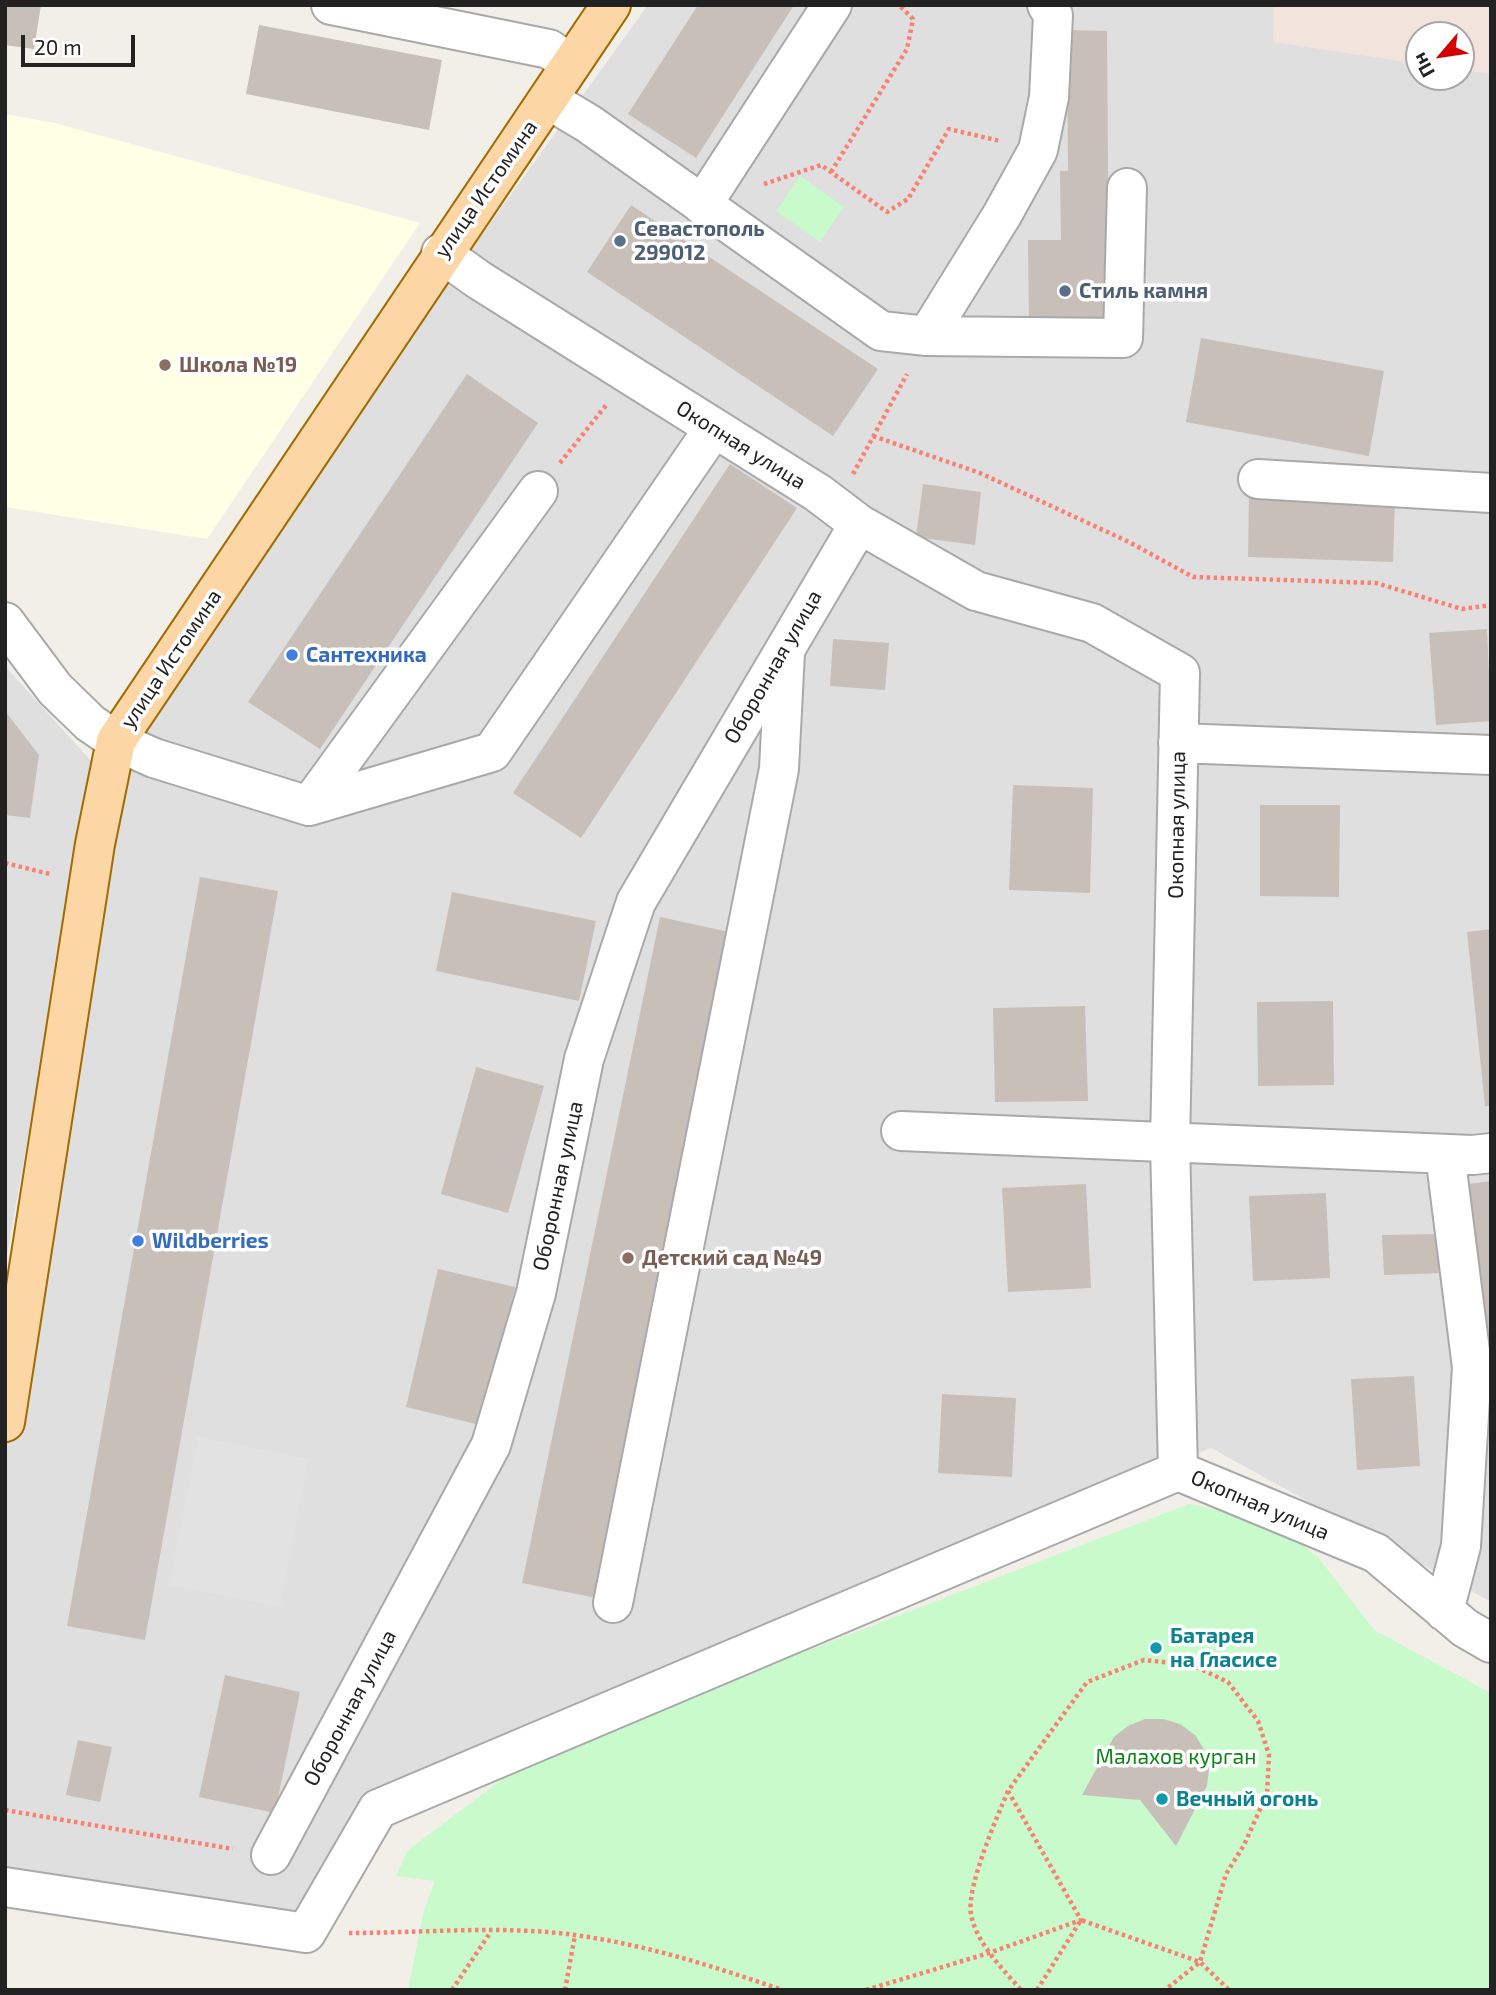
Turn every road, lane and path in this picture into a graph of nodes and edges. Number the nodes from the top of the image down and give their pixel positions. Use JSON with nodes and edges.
{"nodes":[{"id":1,"x":331,"y":5,"type":"edge"},
{"id":2,"x":611,"y":5,"type":"edge"},
{"id":3,"x":832,"y":5,"type":"edge"},
{"id":4,"x":899,"y":5,"type":"edge"},
{"id":5,"x":1047,"y":5,"type":"edge"},
{"id":6,"x":571,"y":64,"type":"junction"},
{"id":7,"x":549,"y":100,"type":"junction"},
{"id":8,"x":1038,"y":150,"type":"junction"},
{"id":9,"x":831,"y":172,"type":"junction"},
{"id":10,"x":1127,"y":188,"type":"dead end"},
{"id":11,"x":702,"y":205,"type":"junction"},
{"id":12,"x":441,"y":253,"type":"junction"},
{"id":13,"x":927,"y":336,"type":"junction"},
{"id":14,"x":629,"y":375,"type":"junction"},
{"id":15,"x":714,"y":428,"type":"junction"},
{"id":16,"x":873,"y":436,"type":"junction"},
{"id":17,"x":1258,"y":479,"type":"dead end"},
{"id":18,"x":538,"y":491,"type":"joint"},
{"id":19,"x":1491,"y":493,"type":"edge"},
{"id":20,"x":847,"y":515,"type":"junction"},
{"id":21,"x":1491,"y":605,"type":"edge"},
{"id":22,"x":5,"y":622,"type":"edge"},
{"id":23,"x":785,"y":647,"type":"junction"},
{"id":24,"x":116,"y":741,"type":"junction"},
{"id":25,"x":1178,"y":743,"type":"junction"},
{"id":26,"x":1491,"y":755,"type":"edge"},
{"id":27,"x":309,"y":806,"type":"junction"},
{"id":28,"x":5,"y":863,"type":"edge"},
{"id":29,"x":50,"y":874,"type":"dead end"},
{"id":30,"x":901,"y":1131,"type":"dead end"},
{"id":31,"x":1170,"y":1143,"type":"junction"},
{"id":32,"x":1491,"y":1153,"type":"edge"},
{"id":33,"x":1445,"y":1154,"type":"junction"},
{"id":34,"x":5,"y":1422,"type":"edge"},
{"id":35,"x":5,"y":1433,"type":"edge"},
{"id":36,"x":1178,"y":1471,"type":"junction"},
{"id":37,"x":613,"y":1603,"type":"dead end"},
{"id":38,"x":1444,"y":1611,"type":"junction"},
{"id":39,"x":1491,"y":1643,"type":"edge"},
{"id":40,"x":1008,"y":1791,"type":"junction"},
{"id":41,"x":5,"y":1810,"type":"edge"},
{"id":42,"x":271,"y":1855,"type":"joint"},
{"id":43,"x":5,"y":1887,"type":"edge"},
{"id":44,"x":1081,"y":1920,"type":"junction"},
{"id":45,"x":306,"y":1933,"type":"junction"},
{"id":46,"x":491,"y":1933,"type":"junction"},
{"id":47,"x":575,"y":1936,"type":"junction"},
{"id":48,"x":989,"y":1953,"type":"junction"},
{"id":49,"x":1200,"y":1962,"type":"junction"},
{"id":50,"x":452,"y":1990,"type":"edge"},
{"id":51,"x":565,"y":1990,"type":"edge"},
{"id":52,"x":782,"y":1990,"type":"edge"},
{"id":53,"x":866,"y":1990,"type":"edge"},
{"id":54,"x":1021,"y":1990,"type":"edge"},
{"id":55,"x":1038,"y":1990,"type":"edge"},
{"id":56,"x":1165,"y":1990,"type":"edge"},
{"id":57,"x":1229,"y":1990,"type":"edge"}],
"edges":[{"from":1,"to":6,"type":"street"},
{"from":2,"to":6,"type":"main road","name":"улица Истомина"},
{"from":3,"to":11,"type":"street"},
{"from":4,"to":9,"type":"path"},
{"from":5,"to":8,"type":"street"},
{"from":6,"to":7,"type":"main road","name":"улица Истомина"},
{"from":7,"to":11,"type":"street"},
{"from":7,"to":12,"type":"main road","name":"улица Истомина"},
{"from":8,"to":9,"type":"path"},
{"from":8,"to":13,"type":"street"},
{"from":9,"to":11,"type":"path"},
{"from":10,"to":13,"type":"street"},
{"from":11,"to":13,"type":"street"},
{"from":12,"to":14,"type":"street","name":"Окопная улица"},
{"from":12,"to":24,"type":"main road","name":"улица Истомина"},
{"from":13,"to":16,"type":"path"},
{"from":14,"to":15,"type":"street","name":"Окопная улица"},
{"from":14,"to":18,"type":"path"},
{"from":15,"to":20,"type":"street","name":"Окопная улица"},
{"from":15,"to":27,"type":"street"},
{"from":16,"to":20,"type":"path"},
{"from":16,"to":21,"type":"path"},
{"from":17,"to":19,"type":"street"},
{"from":18,"to":27,"type":"street"},
{"from":20,"to":23,"type":"street","name":"Оборонная улица"},
{"from":20,"to":25,"type":"street","name":"Окопная улица"},
{"from":22,"to":24,"type":"street"},
{"from":23,"to":37,"type":"street"},
{"from":23,"to":42,"type":"street","name":"Оборонная улица"},
{"from":24,"to":27,"type":"street"},
{"from":24,"to":34,"type":"main road","name":"улица Истомина"},
{"from":24,"to":35,"type":"main road"},
{"from":25,"to":26,"type":"street"},
{"from":25,"to":31,"type":"street","name":"Окопная улица"},
{"from":28,"to":29,"type":"path"},
{"from":30,"to":31,"type":"street"},
{"from":31,"to":33,"type":"street"},
{"from":31,"to":36,"type":"street","name":"Окопная улица"},
{"from":32,"to":33,"type":"street"},
{"from":33,"to":38,"type":"street"},
{"from":36,"to":38,"type":"street","name":"Окопная улица"},
{"from":36,"to":45,"type":"street"},
{"from":38,"to":39,"type":"street","name":"Окопная улица"},
{"from":40,"to":44,"type":"path"},
{"from":40,"to":48,"type":"path"},
{"from":40,"to":49,"type":"path"},
{"from":41,"to":42,"type":"path"},
{"from":43,"to":45,"type":"street"},
{"from":44,"to":48,"type":"path"},
{"from":44,"to":49,"type":"path"},
{"from":44,"to":55,"type":"path"},
{"from":45,"to":46,"type":"path"},
{"from":46,"to":47,"type":"path"},
{"from":46,"to":50,"type":"path"},
{"from":47,"to":51,"type":"path"},
{"from":47,"to":52,"type":"path"},
{"from":48,"to":53,"type":"path"},
{"from":48,"to":54,"type":"path"},
{"from":49,"to":56,"type":"path"},
{"from":49,"to":57,"type":"path"}]}
